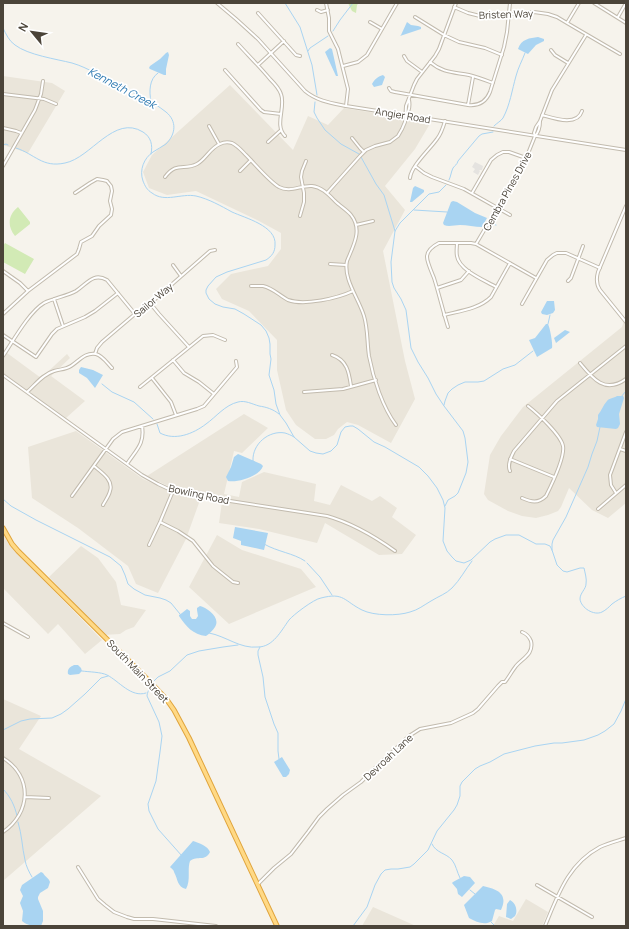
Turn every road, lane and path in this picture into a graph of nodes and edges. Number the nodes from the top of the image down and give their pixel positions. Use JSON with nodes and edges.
{"nodes":[{"id":1,"x":217,"y":3,"type":"edge"},
{"id":2,"x":326,"y":3,"type":"edge"},
{"id":3,"x":396,"y":3,"type":"edge"},
{"id":4,"x":456,"y":3,"type":"edge"},
{"id":5,"x":510,"y":3,"type":"edge"},
{"id":6,"x":579,"y":3,"type":"edge"},
{"id":7,"x":594,"y":3,"type":"edge"},
{"id":8,"x":626,"y":3,"type":"edge"},
{"id":9,"x":454,"y":7,"type":"junction"},
{"id":10,"x":317,"y":10,"type":"dead end"},
{"id":11,"x":328,"y":10,"type":"junction"},
{"id":12,"x":258,"y":13,"type":"dead end"},
{"id":13,"x":509,"y":15,"type":"junction"},
{"id":14,"x":415,"y":17,"type":"dead end"},
{"id":15,"x":618,"y":17,"type":"junction"},
{"id":16,"x":370,"y":22,"type":"dead end"},
{"id":17,"x":567,"y":23,"type":"junction"},
{"id":18,"x":626,"y":23,"type":"edge"},
{"id":19,"x":382,"y":29,"type":"junction"},
{"id":20,"x":586,"y":34,"type":"junction"},
{"id":21,"x":444,"y":35,"type":"junction"},
{"id":22,"x":284,"y":41,"type":"junction"},
{"id":23,"x":238,"y":44,"type":"dead end"},
{"id":24,"x":551,"y":50,"type":"dead end"},
{"id":25,"x":271,"y":53,"type":"junction"},
{"id":26,"x":620,"y":54,"type":"dead end"},
{"id":27,"x":502,"y":55,"type":"junction"},
{"id":28,"x":300,"y":56,"type":"dead end"},
{"id":29,"x":404,"y":56,"type":"dead end"},
{"id":30,"x":430,"y":62,"type":"junction"},
{"id":31,"x":568,"y":63,"type":"junction"},
{"id":32,"x":258,"y":65,"type":"junction"},
{"id":33,"x":343,"y":66,"type":"junction"},
{"id":34,"x":225,"y":70,"type":"dead end"},
{"id":35,"x":422,"y":72,"type":"junction"},
{"id":36,"x":473,"y":76,"type":"junction"},
{"id":37,"x":44,"y":81,"type":"dead end"},
{"id":38,"x":493,"y":83,"type":"junction"},
{"id":39,"x":388,"y":88,"type":"dead end"},
{"id":40,"x":3,"y":94,"type":"edge"},
{"id":41,"x":410,"y":95,"type":"junction"},
{"id":42,"x":39,"y":98,"type":"junction"},
{"id":43,"x":56,"y":104,"type":"dead end"},
{"id":44,"x":468,"y":105,"type":"junction"},
{"id":45,"x":346,"y":106,"type":"junction"},
{"id":46,"x":582,"y":111,"type":"dead end"},
{"id":47,"x":281,"y":114,"type":"junction"},
{"id":48,"x":406,"y":115,"type":"junction"},
{"id":49,"x":542,"y":115,"type":"junction"},
{"id":50,"x":445,"y":121,"type":"junction"},
{"id":51,"x":209,"y":126,"type":"dead end"},
{"id":52,"x":3,"y":128,"type":"edge"},
{"id":53,"x":281,"y":130,"type":"junction"},
{"id":54,"x":21,"y":134,"type":"junction"},
{"id":55,"x":285,"y":136,"type":"dead end"},
{"id":56,"x":535,"y":136,"type":"junction"},
{"id":57,"x":352,"y":138,"type":"dead end"},
{"id":58,"x":268,"y":142,"type":"dead end"},
{"id":59,"x":219,"y":144,"type":"junction"},
{"id":60,"x":626,"y":150,"type":"edge"},
{"id":61,"x":364,"y":152,"type":"junction"},
{"id":62,"x":526,"y":158,"type":"junction"},
{"id":63,"x":251,"y":160,"type":"junction"},
{"id":64,"x":306,"y":161,"type":"dead end"},
{"id":65,"x":3,"y":166,"type":"edge"},
{"id":66,"x":415,"y":166,"type":"junction"},
{"id":67,"x":240,"y":171,"type":"dead end"},
{"id":68,"x":165,"y":177,"type":"dead end"},
{"id":69,"x":410,"y":178,"type":"dead end"},
{"id":70,"x":303,"y":187,"type":"junction"},
{"id":71,"x":75,"y":193,"type":"dead end"},
{"id":72,"x":327,"y":193,"type":"junction"},
{"id":73,"x":472,"y":193,"type":"junction"},
{"id":74,"x":626,"y":206,"type":"edge"},
{"id":75,"x":497,"y":208,"type":"junction"},
{"id":76,"x":510,"y":215,"type":"dead end"},
{"id":77,"x":300,"y":216,"type":"dead end"},
{"id":78,"x":373,"y":221,"type":"dead end"},
{"id":79,"x":356,"y":225,"type":"junction"},
{"id":80,"x":457,"y":243,"type":"junction"},
{"id":81,"x":476,"y":244,"type":"junction"},
{"id":82,"x":583,"y":246,"type":"dead end"},
{"id":83,"x":215,"y":250,"type":"dead end"},
{"id":84,"x":578,"y":258,"type":"junction"},
{"id":85,"x":510,"y":263,"type":"junction"},
{"id":86,"x":330,"y":264,"type":"dead end"},
{"id":87,"x":173,"y":265,"type":"dead end"},
{"id":88,"x":346,"y":265,"type":"junction"},
{"id":89,"x":600,"y":268,"type":"junction"},
{"id":90,"x":3,"y":271,"type":"edge"},
{"id":91,"x":469,"y":272,"type":"junction"},
{"id":92,"x":181,"y":276,"type":"junction"},
{"id":93,"x":536,"y":278,"type":"junction"},
{"id":94,"x":568,"y":281,"type":"dead end"},
{"id":95,"x":251,"y":286,"type":"dead end"},
{"id":96,"x":496,"y":287,"type":"junction"},
{"id":97,"x":437,"y":288,"type":"junction"},
{"id":98,"x":28,"y":291,"type":"junction"},
{"id":99,"x":353,"y":291,"type":"junction"},
{"id":100,"x":118,"y":293,"type":"junction"},
{"id":101,"x":54,"y":300,"type":"junction"},
{"id":102,"x":150,"y":303,"type":"junction"},
{"id":103,"x":522,"y":304,"type":"dead end"},
{"id":104,"x":3,"y":314,"type":"edge"},
{"id":105,"x":135,"y":314,"type":"junction"},
{"id":106,"x":444,"y":315,"type":"junction"},
{"id":107,"x":626,"y":322,"type":"edge"},
{"id":108,"x":63,"y":326,"type":"junction"},
{"id":109,"x":448,"y":328,"type":"dead end"},
{"id":110,"x":3,"y":335,"type":"edge"},
{"id":111,"x":225,"y":340,"type":"dead end"},
{"id":112,"x":13,"y":342,"type":"junction"},
{"id":113,"x":626,"y":346,"type":"edge"},
{"id":114,"x":189,"y":347,"type":"junction"},
{"id":115,"x":95,"y":354,"type":"junction"},
{"id":116,"x":332,"y":355,"type":"dead end"},
{"id":117,"x":3,"y":356,"type":"edge"},
{"id":118,"x":172,"y":360,"type":"junction"},
{"id":119,"x":236,"y":361,"type":"dead end"},
{"id":120,"x":580,"y":363,"type":"dead end"},
{"id":121,"x":112,"y":368,"type":"dead end"},
{"id":122,"x":590,"y":375,"type":"junction"},
{"id":123,"x":3,"y":376,"type":"edge"},
{"id":124,"x":152,"y":378,"type":"junction"},
{"id":125,"x":626,"y":379,"type":"edge"},
{"id":126,"x":376,"y":380,"type":"junction"},
{"id":127,"x":351,"y":386,"type":"junction"},
{"id":128,"x":140,"y":387,"type":"dead end"},
{"id":129,"x":26,"y":392,"type":"junction"},
{"id":130,"x":304,"y":392,"type":"dead end"},
{"id":131,"x":214,"y":394,"type":"junction"},
{"id":132,"x":528,"y":406,"type":"dead end"},
{"id":133,"x":176,"y":415,"type":"junction"},
{"id":134,"x":542,"y":418,"type":"junction"},
{"id":135,"x":396,"y":425,"type":"dead end"},
{"id":136,"x":142,"y":426,"type":"junction"},
{"id":137,"x":626,"y":432,"type":"edge"},
{"id":138,"x":106,"y":449,"type":"junction"},
{"id":139,"x":620,"y":449,"type":"junction"},
{"id":140,"x":626,"y":451,"type":"edge"},
{"id":141,"x":510,"y":459,"type":"junction"},
{"id":142,"x":126,"y":464,"type":"junction"},
{"id":143,"x":94,"y":466,"type":"junction"},
{"id":144,"x":510,"y":471,"type":"dead end"},
{"id":145,"x":554,"y":477,"type":"junction"},
{"id":146,"x":626,"y":485,"type":"edge"},
{"id":147,"x":173,"y":491,"type":"junction"},
{"id":148,"x":616,"y":493,"type":"junction"},
{"id":149,"x":72,"y":496,"type":"dead end"},
{"id":150,"x":522,"y":498,"type":"dead end"},
{"id":151,"x":103,"y":505,"type":"dead end"},
{"id":152,"x":598,"y":509,"type":"dead end"},
{"id":153,"x":160,"y":522,"type":"junction"},
{"id":154,"x":3,"y":528,"type":"edge"},
{"id":155,"x":149,"y":545,"type":"dead end"},
{"id":156,"x":395,"y":551,"type":"dead end"},
{"id":157,"x":238,"y":583,"type":"dead end"},
{"id":158,"x":3,"y":623,"type":"edge"},
{"id":159,"x":522,"y":632,"type":"dead end"},
{"id":160,"x":28,"y":637,"type":"dead end"},
{"id":161,"x":3,"y":758,"type":"edge"},
{"id":162,"x":25,"y":797,"type":"junction"},
{"id":163,"x":49,"y":798,"type":"dead end"},
{"id":164,"x":3,"y":832,"type":"edge"},
{"id":165,"x":626,"y":838,"type":"edge"},
{"id":166,"x":78,"y":867,"type":"dead end"},
{"id":167,"x":257,"y":885,"type":"junction"},
{"id":168,"x":537,"y":886,"type":"dead end"},
{"id":169,"x":558,"y":897,"type":"junction"},
{"id":170,"x":592,"y":917,"type":"dead end"},
{"id":171,"x":216,"y":926,"type":"edge"},
{"id":172,"x":277,"y":926,"type":"edge"},
{"id":173,"x":545,"y":926,"type":"edge"}],
"edges":[{"from":1,"to":25,"type":"street","name":"Angier Road"},
{"from":2,"to":11,"type":"street"},
{"from":3,"to":19,"type":"street"},
{"from":4,"to":9,"type":"street"},
{"from":5,"to":13,"type":"street"},
{"from":6,"to":17,"type":"street"},
{"from":7,"to":15,"type":"street"},
{"from":8,"to":15,"type":"street"},
{"from":9,"to":13,"type":"street","name":"Bristen Way"},
{"from":9,"to":21,"type":"street"},
{"from":10,"to":11,"type":"street"},
{"from":11,"to":33,"type":"street"},
{"from":12,"to":22,"type":"street"},
{"from":13,"to":17,"type":"street","name":"Bristen Way"},
{"from":13,"to":27,"type":"street"},
{"from":14,"to":21,"type":"street"},
{"from":15,"to":18,"type":"street"},
{"from":16,"to":19,"type":"street"},
{"from":17,"to":20,"type":"street","name":"Bristen Way"},
{"from":19,"to":33,"type":"street"},
{"from":20,"to":26,"type":"street","name":"Bristen Way"},
{"from":20,"to":31,"type":"street","name":"Cembra Pines Drive"},
{"from":21,"to":27,"type":"street"},
{"from":21,"to":30,"type":"street"},
{"from":22,"to":25,"type":"street"},
{"from":22,"to":28,"type":"street"},
{"from":23,"to":32,"type":"street"},
{"from":24,"to":31,"type":"street"},
{"from":25,"to":32,"type":"street"},
{"from":25,"to":45,"type":"street","name":"Angier Road"},
{"from":27,"to":38,"type":"street"},
{"from":29,"to":35,"type":"street"},
{"from":30,"to":35,"type":"street"},
{"from":30,"to":36,"type":"street"},
{"from":31,"to":49,"type":"street","name":"Cembra Pines Drive"},
{"from":32,"to":47,"type":"street"},
{"from":33,"to":45,"type":"street"},
{"from":34,"to":47,"type":"street"},
{"from":35,"to":41,"type":"street"},
{"from":36,"to":38,"type":"street"},
{"from":36,"to":44,"type":"street"},
{"from":37,"to":42,"type":"street"},
{"from":38,"to":44,"type":"street"},
{"from":39,"to":41,"type":"street"},
{"from":40,"to":42,"type":"street"},
{"from":41,"to":44,"type":"street"},
{"from":41,"to":48,"type":"street"},
{"from":42,"to":43,"type":"street"},
{"from":42,"to":54,"type":"street"},
{"from":45,"to":48,"type":"street","name":"Angier Road"},
{"from":46,"to":49,"type":"street"},
{"from":47,"to":53,"type":"street"},
{"from":48,"to":50,"type":"street","name":"Angier Road"},
{"from":48,"to":61,"type":"street"},
{"from":49,"to":56,"type":"street","name":"Cembra Pines Drive"},
{"from":50,"to":56,"type":"street","name":"Angier Road"},
{"from":50,"to":66,"type":"street"},
{"from":51,"to":59,"type":"street"},
{"from":52,"to":54,"type":"street"},
{"from":53,"to":55,"type":"street"},
{"from":53,"to":58,"type":"street"},
{"from":54,"to":65,"type":"street"},
{"from":56,"to":60,"type":"street","name":"Angier Road"},
{"from":56,"to":62,"type":"street","name":"Cembra Pines Drive"},
{"from":57,"to":61,"type":"street"},
{"from":59,"to":63,"type":"street"},
{"from":59,"to":68,"type":"street"},
{"from":61,"to":72,"type":"street"},
{"from":62,"to":73,"type":"street"},
{"from":62,"to":75,"type":"street","name":"Cembra Pines Drive"},
{"from":63,"to":67,"type":"street"},
{"from":63,"to":70,"type":"street"},
{"from":64,"to":70,"type":"street"},
{"from":66,"to":69,"type":"street"},
{"from":66,"to":73,"type":"street"},
{"from":70,"to":72,"type":"street"},
{"from":70,"to":77,"type":"street"},
{"from":71,"to":98,"type":"street"},
{"from":72,"to":79,"type":"street"},
{"from":73,"to":75,"type":"street"},
{"from":74,"to":89,"type":"street"},
{"from":75,"to":76,"type":"street"},
{"from":75,"to":81,"type":"street","name":"Cembra Pines Drive"},
{"from":78,"to":79,"type":"street"},
{"from":79,"to":88,"type":"street"},
{"from":80,"to":81,"type":"street"},
{"from":80,"to":91,"type":"street"},
{"from":80,"to":97,"type":"street"},
{"from":81,"to":85,"type":"street"},
{"from":82,"to":84,"type":"street"},
{"from":83,"to":92,"type":"street","name":"Sailor Way"},
{"from":84,"to":89,"type":"street"},
{"from":84,"to":93,"type":"street"},
{"from":84,"to":94,"type":"street"},
{"from":85,"to":93,"type":"street"},
{"from":85,"to":96,"type":"street"},
{"from":86,"to":88,"type":"street"},
{"from":87,"to":92,"type":"street"},
{"from":88,"to":99,"type":"street"},
{"from":89,"to":107,"type":"street"},
{"from":90,"to":98,"type":"street"},
{"from":91,"to":96,"type":"street"},
{"from":91,"to":97,"type":"street"},
{"from":92,"to":102,"type":"street","name":"Sailor Way"},
{"from":93,"to":103,"type":"street"},
{"from":95,"to":99,"type":"street"},
{"from":96,"to":106,"type":"street"},
{"from":97,"to":106,"type":"street"},
{"from":98,"to":104,"type":"street"},
{"from":99,"to":126,"type":"street"},
{"from":100,"to":101,"type":"street"},
{"from":100,"to":105,"type":"street"},
{"from":100,"to":108,"type":"street"},
{"from":101,"to":108,"type":"street"},
{"from":101,"to":112,"type":"street"},
{"from":102,"to":105,"type":"street","name":"Sailor Way"},
{"from":102,"to":114,"type":"street"},
{"from":105,"to":115,"type":"street","name":"Sailor Way"},
{"from":106,"to":109,"type":"street"},
{"from":108,"to":112,"type":"street"},
{"from":110,"to":112,"type":"street"},
{"from":111,"to":114,"type":"street"},
{"from":112,"to":117,"type":"street"},
{"from":113,"to":122,"type":"street"},
{"from":114,"to":118,"type":"street"},
{"from":115,"to":121,"type":"street"},
{"from":115,"to":129,"type":"street"},
{"from":116,"to":127,"type":"street"},
{"from":118,"to":124,"type":"street"},
{"from":118,"to":131,"type":"street"},
{"from":119,"to":131,"type":"street"},
{"from":120,"to":122,"type":"street"},
{"from":122,"to":125,"type":"street"},
{"from":122,"to":134,"type":"street"},
{"from":123,"to":129,"type":"street","name":"Bowling Road"},
{"from":124,"to":128,"type":"street"},
{"from":124,"to":133,"type":"street"},
{"from":126,"to":127,"type":"street"},
{"from":126,"to":135,"type":"street"},
{"from":127,"to":130,"type":"street"},
{"from":129,"to":138,"type":"street","name":"Bowling Road"},
{"from":131,"to":133,"type":"street"},
{"from":132,"to":134,"type":"street"},
{"from":133,"to":136,"type":"street"},
{"from":134,"to":141,"type":"street"},
{"from":134,"to":145,"type":"street"},
{"from":136,"to":138,"type":"street"},
{"from":136,"to":142,"type":"street"},
{"from":137,"to":139,"type":"street"},
{"from":138,"to":142,"type":"street","name":"Bowling Road"},
{"from":138,"to":143,"type":"street"},
{"from":139,"to":140,"type":"street"},
{"from":139,"to":148,"type":"street"},
{"from":141,"to":144,"type":"street"},
{"from":141,"to":145,"type":"street"},
{"from":142,"to":147,"type":"street","name":"Bowling Road"},
{"from":143,"to":149,"type":"street"},
{"from":143,"to":151,"type":"street"},
{"from":145,"to":150,"type":"street"},
{"from":146,"to":148,"type":"street"},
{"from":147,"to":153,"type":"street"},
{"from":147,"to":156,"type":"street","name":"Bowling Road"},
{"from":148,"to":152,"type":"street"},
{"from":153,"to":155,"type":"street"},
{"from":153,"to":157,"type":"street"},
{"from":154,"to":167,"type":"highway","name":"South Main Street"},
{"from":158,"to":160,"type":"street"},
{"from":159,"to":167,"type":"street","name":"Devroah Lane"},
{"from":161,"to":162,"type":"street"},
{"from":162,"to":163,"type":"street"},
{"from":162,"to":164,"type":"street"},
{"from":165,"to":169,"type":"street"},
{"from":166,"to":171,"type":"street"},
{"from":167,"to":172,"type":"highway","name":"South Main Street"},
{"from":168,"to":169,"type":"street"},
{"from":169,"to":170,"type":"street"},
{"from":169,"to":173,"type":"street"}]}
